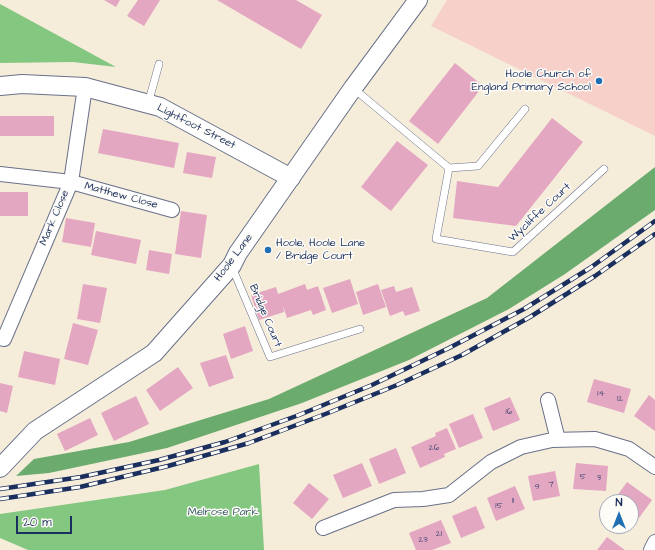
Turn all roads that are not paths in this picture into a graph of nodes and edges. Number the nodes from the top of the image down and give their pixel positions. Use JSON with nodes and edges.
{"nodes":[{"id":1,"x":418,"y":0,"type":"edge"},
{"id":2,"x":158,"y":64,"type":"dead end"},
{"id":3,"x":0,"y":86,"type":"edge"},
{"id":4,"x":85,"y":87,"type":"junction"},
{"id":5,"x":353,"y":88,"type":"junction"},
{"id":6,"x":148,"y":104,"type":"junction"},
{"id":7,"x":525,"y":109,"type":"dead end"},
{"id":8,"x":449,"y":168,"type":"junction"},
{"id":9,"x":604,"y":169,"type":"dead end"},
{"id":10,"x":0,"y":174,"type":"edge"},
{"id":11,"x":291,"y":178,"type":"junction"},
{"id":12,"x":71,"y":182,"type":"junction"},
{"id":13,"x":172,"y":210,"type":"dead end"},
{"id":14,"x":232,"y":265,"type":"junction"},
{"id":15,"x":360,"y":329,"type":"dead end"},
{"id":16,"x":0,"y":338,"type":"edge"},
{"id":17,"x":548,"y":400,"type":"dead end"},
{"id":18,"x":558,"y":440,"type":"junction"},
{"id":19,"x":4,"y":463,"type":"edge"},
{"id":20,"x":655,"y":467,"type":"edge"},
{"id":21,"x":322,"y":528,"type":"dead end"},
{"id":22,"x":655,"y":542,"type":"edge"},
{"id":23,"x":651,"y":550,"type":"edge"}],
"edges":[{"from":1,"to":5,"type":"street","name":"Hoole Lane"},
{"from":2,"to":6,"type":"lane"},
{"from":3,"to":4,"type":"street","name":"Lightfoot Street"},
{"from":4,"to":6,"type":"street","name":"Lightfoot Street"},
{"from":4,"to":12,"type":"street","name":"Mark Close"},
{"from":5,"to":8,"type":"lane"},
{"from":5,"to":11,"type":"street","name":"Hoole Lane"},
{"from":6,"to":11,"type":"street","name":"Lightfoot Street"},
{"from":7,"to":8,"type":"lane"},
{"from":8,"to":9,"type":"lane","name":"Wycliffe Court"},
{"from":10,"to":12,"type":"street","name":"Matthew Close"},
{"from":11,"to":14,"type":"street","name":"Hoole Lane"},
{"from":12,"to":13,"type":"street","name":"Matthew Close"},
{"from":12,"to":16,"type":"street","name":"Mark Close"},
{"from":14,"to":15,"type":"lane","name":"Bridge Court"},
{"from":14,"to":19,"type":"street","name":"Hoole Lane"},
{"from":17,"to":18,"type":"street"},
{"from":18,"to":20,"type":"street"},
{"from":18,"to":21,"type":"street"},
{"from":22,"to":23,"type":"street"}]}
